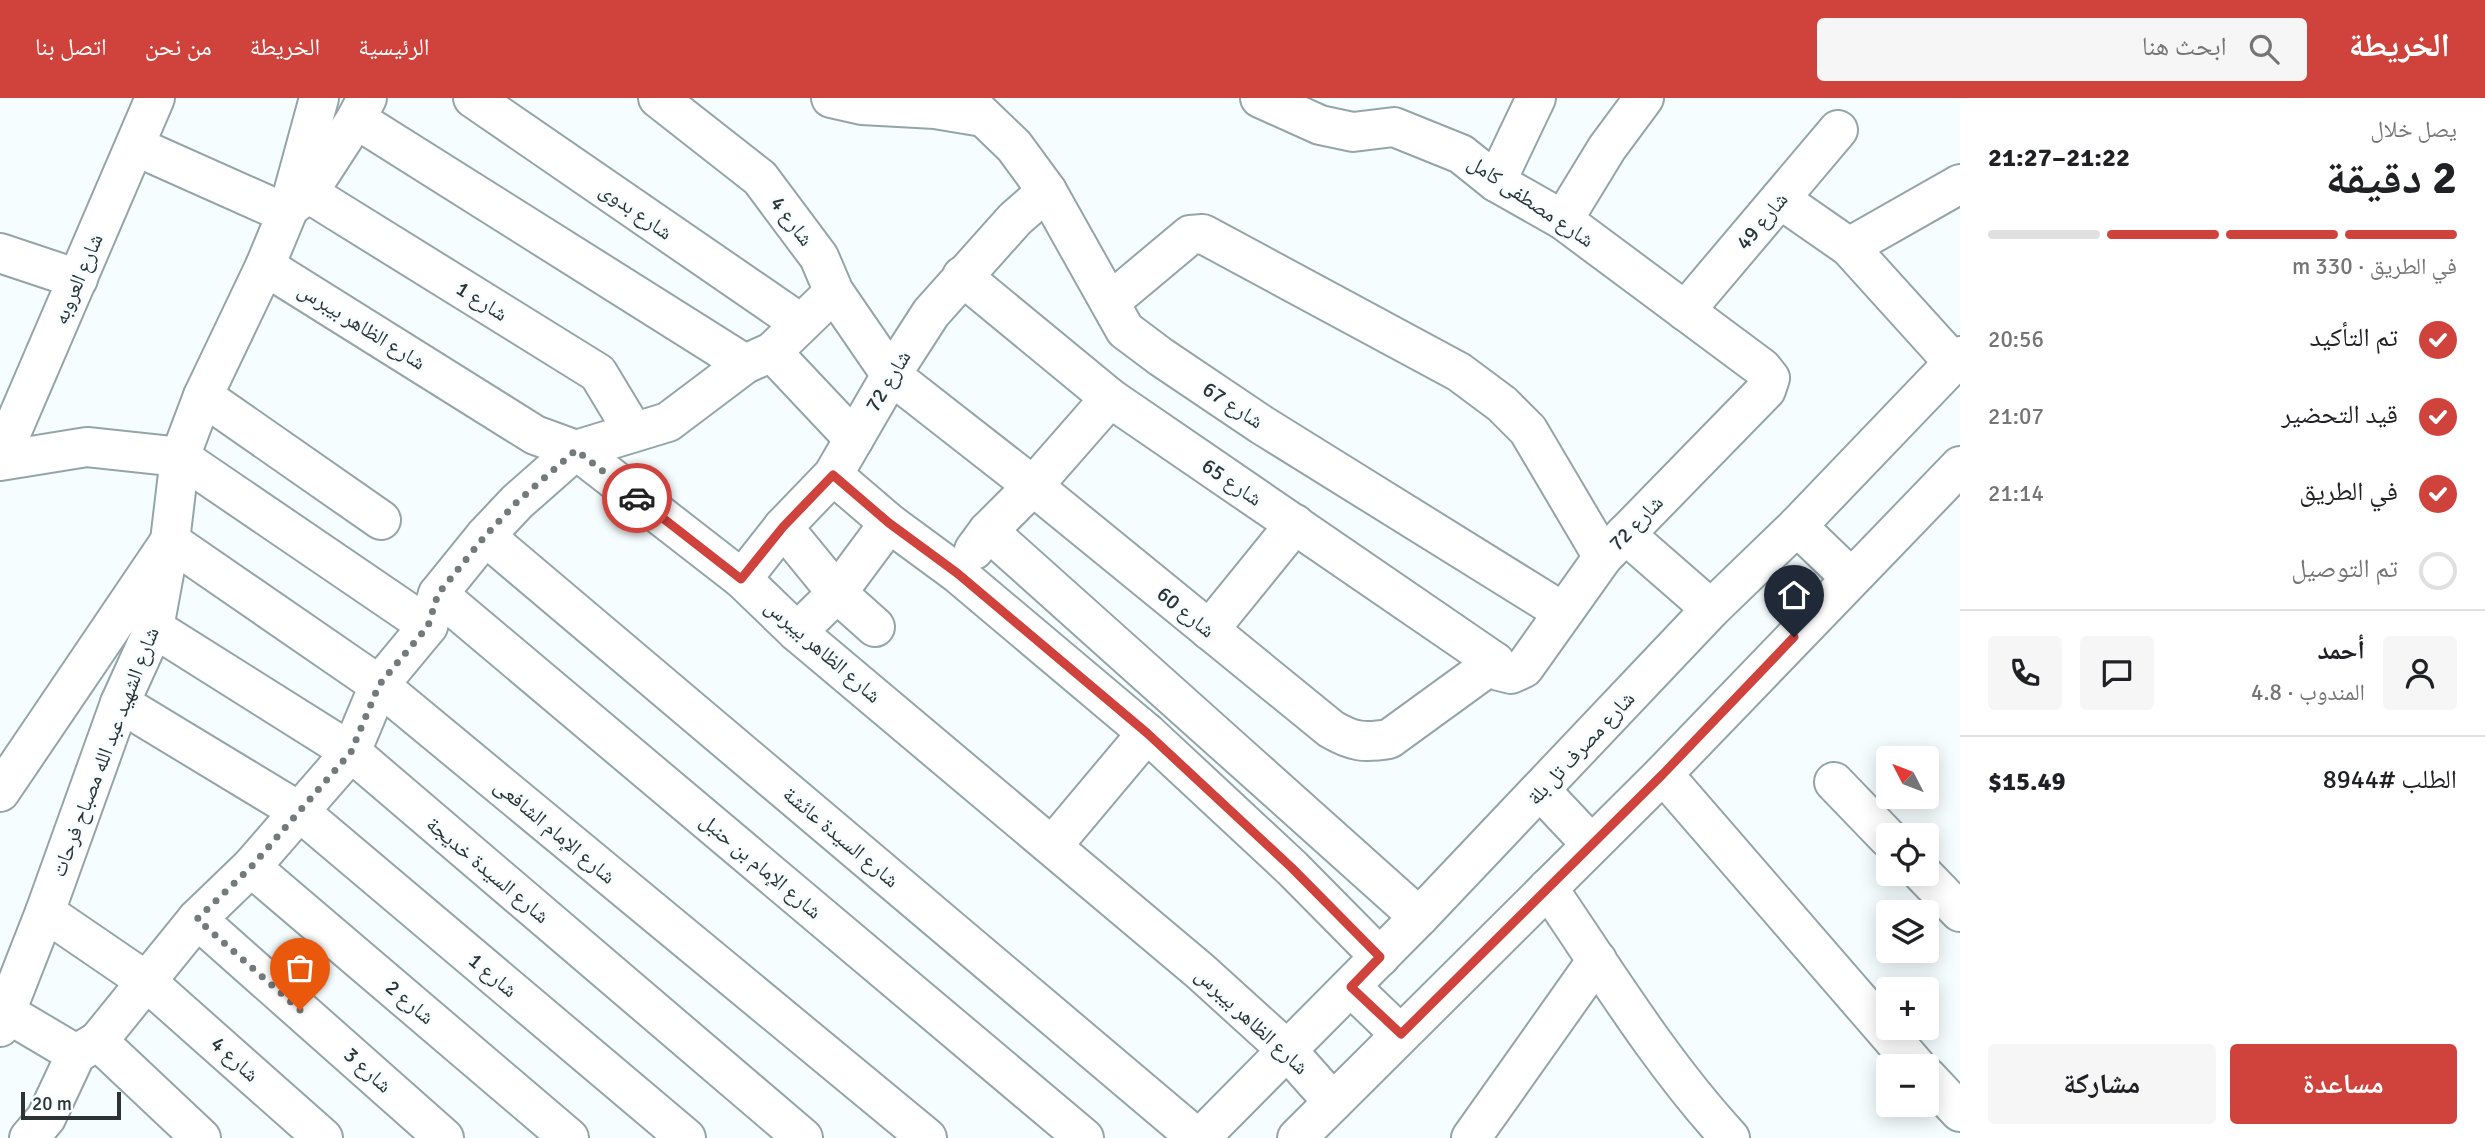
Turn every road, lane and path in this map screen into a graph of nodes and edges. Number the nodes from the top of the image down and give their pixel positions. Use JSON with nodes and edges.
{"nodes":[{"id":1,"x":155,"y":98,"type":"edge"},
{"id":2,"x":319,"y":98,"type":"edge"},
{"id":3,"x":473,"y":98,"type":"edge"},
{"id":4,"x":657,"y":98,"type":"edge"},
{"id":5,"x":831,"y":98,"type":"edge"},
{"id":6,"x":1260,"y":98,"type":"edge"},
{"id":7,"x":1536,"y":98,"type":"edge"},
{"id":8,"x":1644,"y":98,"type":"edge"},
{"id":9,"x":983,"y":104,"type":"edge"},
{"id":10,"x":361,"y":108,"type":"edge"},
{"id":11,"x":1400,"y":112,"type":"edge"},
{"id":12,"x":1838,"y":130,"type":"dead end"},
{"id":13,"x":135,"y":146,"type":"junction"},
{"id":14,"x":1496,"y":182,"type":"junction"},
{"id":15,"x":1960,"y":184,"type":"edge"},
{"id":16,"x":1047,"y":191,"type":"junction"},
{"id":17,"x":1780,"y":199,"type":"junction"},
{"id":18,"x":298,"y":201,"type":"junction"},
{"id":19,"x":1563,"y":219,"type":"junction"},
{"id":20,"x":1849,"y":247,"type":"junction"},
{"id":21,"x":0,"y":253,"type":"edge"},
{"id":22,"x":265,"y":266,"type":"junction"},
{"id":23,"x":962,"y":276,"type":"junction"},
{"id":24,"x":78,"y":279,"type":"junction"},
{"id":25,"x":834,"y":292,"type":"junction"},
{"id":26,"x":1111,"y":303,"type":"junction"},
{"id":27,"x":1685,"y":311,"type":"junction"},
{"id":28,"x":800,"y":323,"type":"junction"},
{"id":29,"x":758,"y":358,"type":"junction"},
{"id":30,"x":1957,"y":360,"type":"edge"},
{"id":31,"x":891,"y":375,"type":"junction"},
{"id":32,"x":1770,"y":378,"type":"joint"},
{"id":33,"x":203,"y":396,"type":"junction"},
{"id":34,"x":1110,"y":398,"type":"junction"},
{"id":35,"x":633,"y":431,"type":"junction"},
{"id":36,"x":854,"y":439,"type":"junction"},
{"id":37,"x":576,"y":450,"type":"junction"},
{"id":38,"x":180,"y":457,"type":"junction"},
{"id":39,"x":0,"y":460,"type":"edge"},
{"id":40,"x":1960,"y":466,"type":"edge"},
{"id":41,"x":833,"y":475,"type":"junction"},
{"id":42,"x":1033,"y":486,"type":"junction"},
{"id":43,"x":381,"y":520,"type":"dead end"},
{"id":44,"x":889,"y":523,"type":"junction"},
{"id":45,"x":1295,"y":524,"type":"junction"},
{"id":46,"x":1797,"y":526,"type":"junction"},
{"id":47,"x":783,"y":527,"type":"junction"},
{"id":48,"x":988,"y":531,"type":"junction"},
{"id":49,"x":485,"y":536,"type":"junction"},
{"id":50,"x":170,"y":541,"type":"junction"},
{"id":51,"x":1614,"y":546,"type":"junction"},
{"id":52,"x":957,"y":573,"type":"junction"},
{"id":53,"x":1851,"y":578,"type":"junction"},
{"id":54,"x":741,"y":579,"type":"junction"},
{"id":55,"x":837,"y":593,"type":"junction"},
{"id":56,"x":1711,"y":609,"type":"junction"},
{"id":57,"x":433,"y":610,"type":"junction"},
{"id":58,"x":1563,"y":612,"type":"junction"},
{"id":59,"x":875,"y":627,"type":"dead end"},
{"id":60,"x":154,"y":628,"type":"junction"},
{"id":61,"x":1209,"y":631,"type":"junction"},
{"id":62,"x":797,"y":632,"type":"junction"},
{"id":63,"x":1503,"y":668,"type":"junction"},
{"id":64,"x":379,"y":685,"type":"junction"},
{"id":65,"x":120,"y":702,"type":"junction"},
{"id":66,"x":1147,"y":733,"type":"junction"},
{"id":67,"x":351,"y":752,"type":"junction"},
{"id":68,"x":1663,"y":774,"type":"junction"},
{"id":69,"x":1834,"y":782,"type":"dead end"},
{"id":70,"x":1541,"y":790,"type":"junction"},
{"id":71,"x":0,"y":792,"type":"edge"},
{"id":72,"x":300,"y":812,"type":"junction"},
{"id":73,"x":1876,"y":826,"type":"edge"},
{"id":74,"x":1591,"y":844,"type":"junction"},
{"id":75,"x":1053,"y":845,"type":"junction"},
{"id":76,"x":251,"y":867,"type":"junction"},
{"id":77,"x":1935,"y":886,"type":"edge"},
{"id":78,"x":1548,"y":888,"type":"junction"},
{"id":79,"x":45,"y":912,"type":"junction"},
{"id":80,"x":1960,"y":912,"type":"edge"},
{"id":81,"x":1419,"y":917,"type":"junction"},
{"id":82,"x":197,"y":919,"type":"junction"},
{"id":83,"x":1380,"y":957,"type":"junction"},
{"id":84,"x":1597,"y":960,"type":"junction"},
{"id":85,"x":146,"y":981,"type":"junction"},
{"id":86,"x":1351,"y":987,"type":"junction"},
{"id":87,"x":2,"y":1017,"type":"edge"},
{"id":88,"x":1401,"y":1034,"type":"junction"},
{"id":89,"x":87,"y":1047,"type":"junction"},
{"id":90,"x":1286,"y":1049,"type":"junction"},
{"id":91,"x":1906,"y":1054,"type":"edge"},
{"id":92,"x":1939,"y":1090,"type":"edge"},
{"id":93,"x":1960,"y":1112,"type":"edge"},
{"id":94,"x":1322,"y":1124,"type":"edge"},
{"id":95,"x":48,"y":1131,"type":"edge"},
{"id":96,"x":1712,"y":1131,"type":"edge"},
{"id":97,"x":201,"y":1138,"type":"edge"},
{"id":98,"x":323,"y":1138,"type":"edge"},
{"id":99,"x":444,"y":1138,"type":"edge"},
{"id":100,"x":569,"y":1138,"type":"edge"},
{"id":101,"x":686,"y":1138,"type":"edge"},
{"id":102,"x":803,"y":1138,"type":"edge"},
{"id":103,"x":927,"y":1138,"type":"edge"},
{"id":104,"x":1084,"y":1138,"type":"edge"},
{"id":105,"x":1199,"y":1138,"type":"edge"},
{"id":106,"x":1472,"y":1138,"type":"edge"}],
"edges":[{"from":1,"to":13,"type":"street","name":"شارع العروبه"},
{"from":2,"to":18,"type":"street"},
{"from":3,"to":28,"type":"street","name":"شارع بدوى"},
{"from":4,"to":25,"type":"street","name":"شارع 4"},
{"from":5,"to":9,"type":"street"},
{"from":6,"to":11,"type":"street","name":"شارع مصطفى كامل"},
{"from":7,"to":14,"type":"street"},
{"from":8,"to":19,"type":"street"},
{"from":9,"to":16,"type":"street","name":"شارع 67"},
{"from":10,"to":18,"type":"street","name":"شارع الشهيد عبد الله مصباح فرحات"},
{"from":10,"to":29,"type":"street"},
{"from":11,"to":14,"type":"street","name":"شارع مصطفى كامل"},
{"from":12,"to":17,"type":"street","name":"شارع 49"},
{"from":13,"to":18,"type":"street","name":"شارع 1"},
{"from":13,"to":24,"type":"street","name":"شارع العروبه"},
{"from":14,"to":19,"type":"street","name":"شارع مصطفى كامل"},
{"from":15,"to":20,"type":"street"},
{"from":16,"to":23,"type":"street","name":"شارع 72"},
{"from":16,"to":26,"type":"street","name":"شارع 67"},
{"from":17,"to":20,"type":"street"},
{"from":17,"to":27,"type":"street","name":"شارع 49"},
{"from":18,"to":22,"type":"street","name":"شارع الشهيد عبد الله مصباح فرحات"},
{"from":18,"to":35,"type":"street","name":"شارع 1"},
{"from":19,"to":27,"type":"street","name":"شارع مصطفى كامل"},
{"from":20,"to":30,"type":"street"},
{"from":21,"to":24,"type":"street"},
{"from":22,"to":33,"type":"street","name":"شارع الشهيد عبد الله مصباح فرحات"},
{"from":22,"to":37,"type":"street","name":"شارع الظاهر بيبرس"},
{"from":23,"to":31,"type":"street","name":"شارع 72"},
{"from":23,"to":34,"type":"street","name":"شارع 65"},
{"from":24,"to":39,"type":"street","name":"شارع العروبه"},
{"from":25,"to":28,"type":"street"},
{"from":25,"to":31,"type":"street","name":"شارع 4"},
{"from":26,"to":51,"type":"street"},
{"from":26,"to":58,"type":"street","name":"شارع 67"},
{"from":27,"to":32,"type":"street","name":"شارع مصطفى كامل"},
{"from":28,"to":29,"type":"street"},
{"from":29,"to":35,"type":"street"},
{"from":29,"to":36,"type":"street"},
{"from":30,"to":46,"type":"street","name":"شارع مصرف تل بلة"},
{"from":31,"to":36,"type":"street","name":"شارع 72"},
{"from":31,"to":42,"type":"street","name":"شارع 60"},
{"from":32,"to":51,"type":"street","name":"شارع 72"},
{"from":33,"to":38,"type":"street","name":"شارع الشهيد عبد الله مصباح فرحات"},
{"from":33,"to":43,"type":"street"},
{"from":34,"to":42,"type":"street"},
{"from":34,"to":45,"type":"street","name":"شارع 65"},
{"from":35,"to":37,"type":"street"},
{"from":36,"to":41,"type":"street","name":"شارع 72"},
{"from":37,"to":49,"type":"street"},
{"from":37,"to":54,"type":"street","name":"شارع الظاهر بيبرس"},
{"from":38,"to":39,"type":"street"},
{"from":38,"to":50,"type":"street","name":"شارع الشهيد عبد الله مصباح فرحات"},
{"from":38,"to":57,"type":"street","name":"شارع الإمام بن حنبل"},
{"from":40,"to":53,"type":"street"},
{"from":41,"to":44,"type":"street"},
{"from":41,"to":47,"type":"street","name":"شارع 72"},
{"from":42,"to":48,"type":"street"},
{"from":42,"to":61,"type":"street","name":"شارع 60"},
{"from":44,"to":52,"type":"street"},
{"from":44,"to":55,"type":"street"},
{"from":45,"to":61,"type":"street"},
{"from":45,"to":63,"type":"street","name":"شارع 65"},
{"from":46,"to":53,"type":"street"},
{"from":46,"to":56,"type":"street","name":"شارع مصرف تل بلة"},
{"from":47,"to":54,"type":"street","name":"شارع 72"},
{"from":47,"to":55,"type":"street"},
{"from":48,"to":52,"type":"street"},
{"from":48,"to":81,"type":"street"},
{"from":49,"to":57,"type":"street"},
{"from":49,"to":105,"type":"street","name":"شارع السيدة عائشة"},
{"from":50,"to":60,"type":"street","name":"شارع الشهيد عبد الله مصباح فرحات"},
{"from":50,"to":64,"type":"street","name":"شارع الإمام الشافعى"},
{"from":50,"to":71,"type":"street"},
{"from":51,"to":56,"type":"street"},
{"from":51,"to":58,"type":"street","name":"شارع 72"},
{"from":52,"to":66,"type":"street"},
{"from":53,"to":68,"type":"street"},
{"from":54,"to":62,"type":"street","name":"شارع الظاهر بيبرس"},
{"from":55,"to":59,"type":"street"},
{"from":55,"to":62,"type":"street"},
{"from":56,"to":70,"type":"street","name":"شارع مصرف تل بلة"},
{"from":57,"to":64,"type":"street"},
{"from":57,"to":104,"type":"street","name":"شارع الإمام بن حنبل"},
{"from":58,"to":63,"type":"street","name":"شارع 72"},
{"from":60,"to":65,"type":"street","name":"شارع الشهيد عبد الله مصباح فرحات"},
{"from":60,"to":67,"type":"street","name":"شارع السيدة خديجة"},
{"from":61,"to":63,"type":"street","name":"شارع 60"},
{"from":62,"to":75,"type":"street","name":"شارع الظاهر بيبرس"},
{"from":64,"to":67,"type":"street"},
{"from":64,"to":103,"type":"street","name":"شارع الإمام الشافعى"},
{"from":65,"to":72,"type":"street","name":"شارع 1"},
{"from":65,"to":79,"type":"street","name":"شارع الشهيد عبد الله مصباح فرحات"},
{"from":66,"to":75,"type":"street"},
{"from":66,"to":83,"type":"street"},
{"from":67,"to":72,"type":"street"},
{"from":67,"to":102,"type":"street","name":"شارع السيدة خديجة"},
{"from":68,"to":74,"type":"street"},
{"from":68,"to":91,"type":"street"},
{"from":69,"to":73,"type":"street"},
{"from":70,"to":74,"type":"street"},
{"from":70,"to":81,"type":"street","name":"شارع مصرف تل بلة"},
{"from":72,"to":76,"type":"street"},
{"from":72,"to":101,"type":"street","name":"شارع 1"},
{"from":74,"to":78,"type":"street"},
{"from":75,"to":90,"type":"street","name":"شارع الظاهر بيبرس"},
{"from":76,"to":82,"type":"street"},
{"from":76,"to":100,"type":"street","name":"شارع 2"},
{"from":77,"to":80,"type":"street"},
{"from":78,"to":84,"type":"street"},
{"from":78,"to":88,"type":"street"},
{"from":79,"to":85,"type":"street","name":"شارع 4"},
{"from":79,"to":87,"type":"street","name":"شارع الشهيد عبد الله مصباح فرحات"},
{"from":81,"to":83,"type":"street","name":"شارع مصرف تل بلة"},
{"from":82,"to":85,"type":"street"},
{"from":82,"to":99,"type":"street","name":"شارع 3"},
{"from":83,"to":86,"type":"street","name":"شارع مصرف تل بلة"},
{"from":84,"to":96,"type":"street"},
{"from":84,"to":106,"type":"street"},
{"from":85,"to":89,"type":"street"},
{"from":85,"to":98,"type":"street","name":"شارع 4"},
{"from":86,"to":88,"type":"street"},
{"from":86,"to":90,"type":"street","name":"شارع مصرف تل بلة"},
{"from":87,"to":89,"type":"street"},
{"from":88,"to":94,"type":"street"},
{"from":89,"to":95,"type":"street"},
{"from":89,"to":97,"type":"street"},
{"from":90,"to":94,"type":"street","name":"شارع الظاهر بيبرس"},
{"from":90,"to":105,"type":"street","name":"شارع مصرف تل بلة"},
{"from":92,"to":93,"type":"street"}]}
